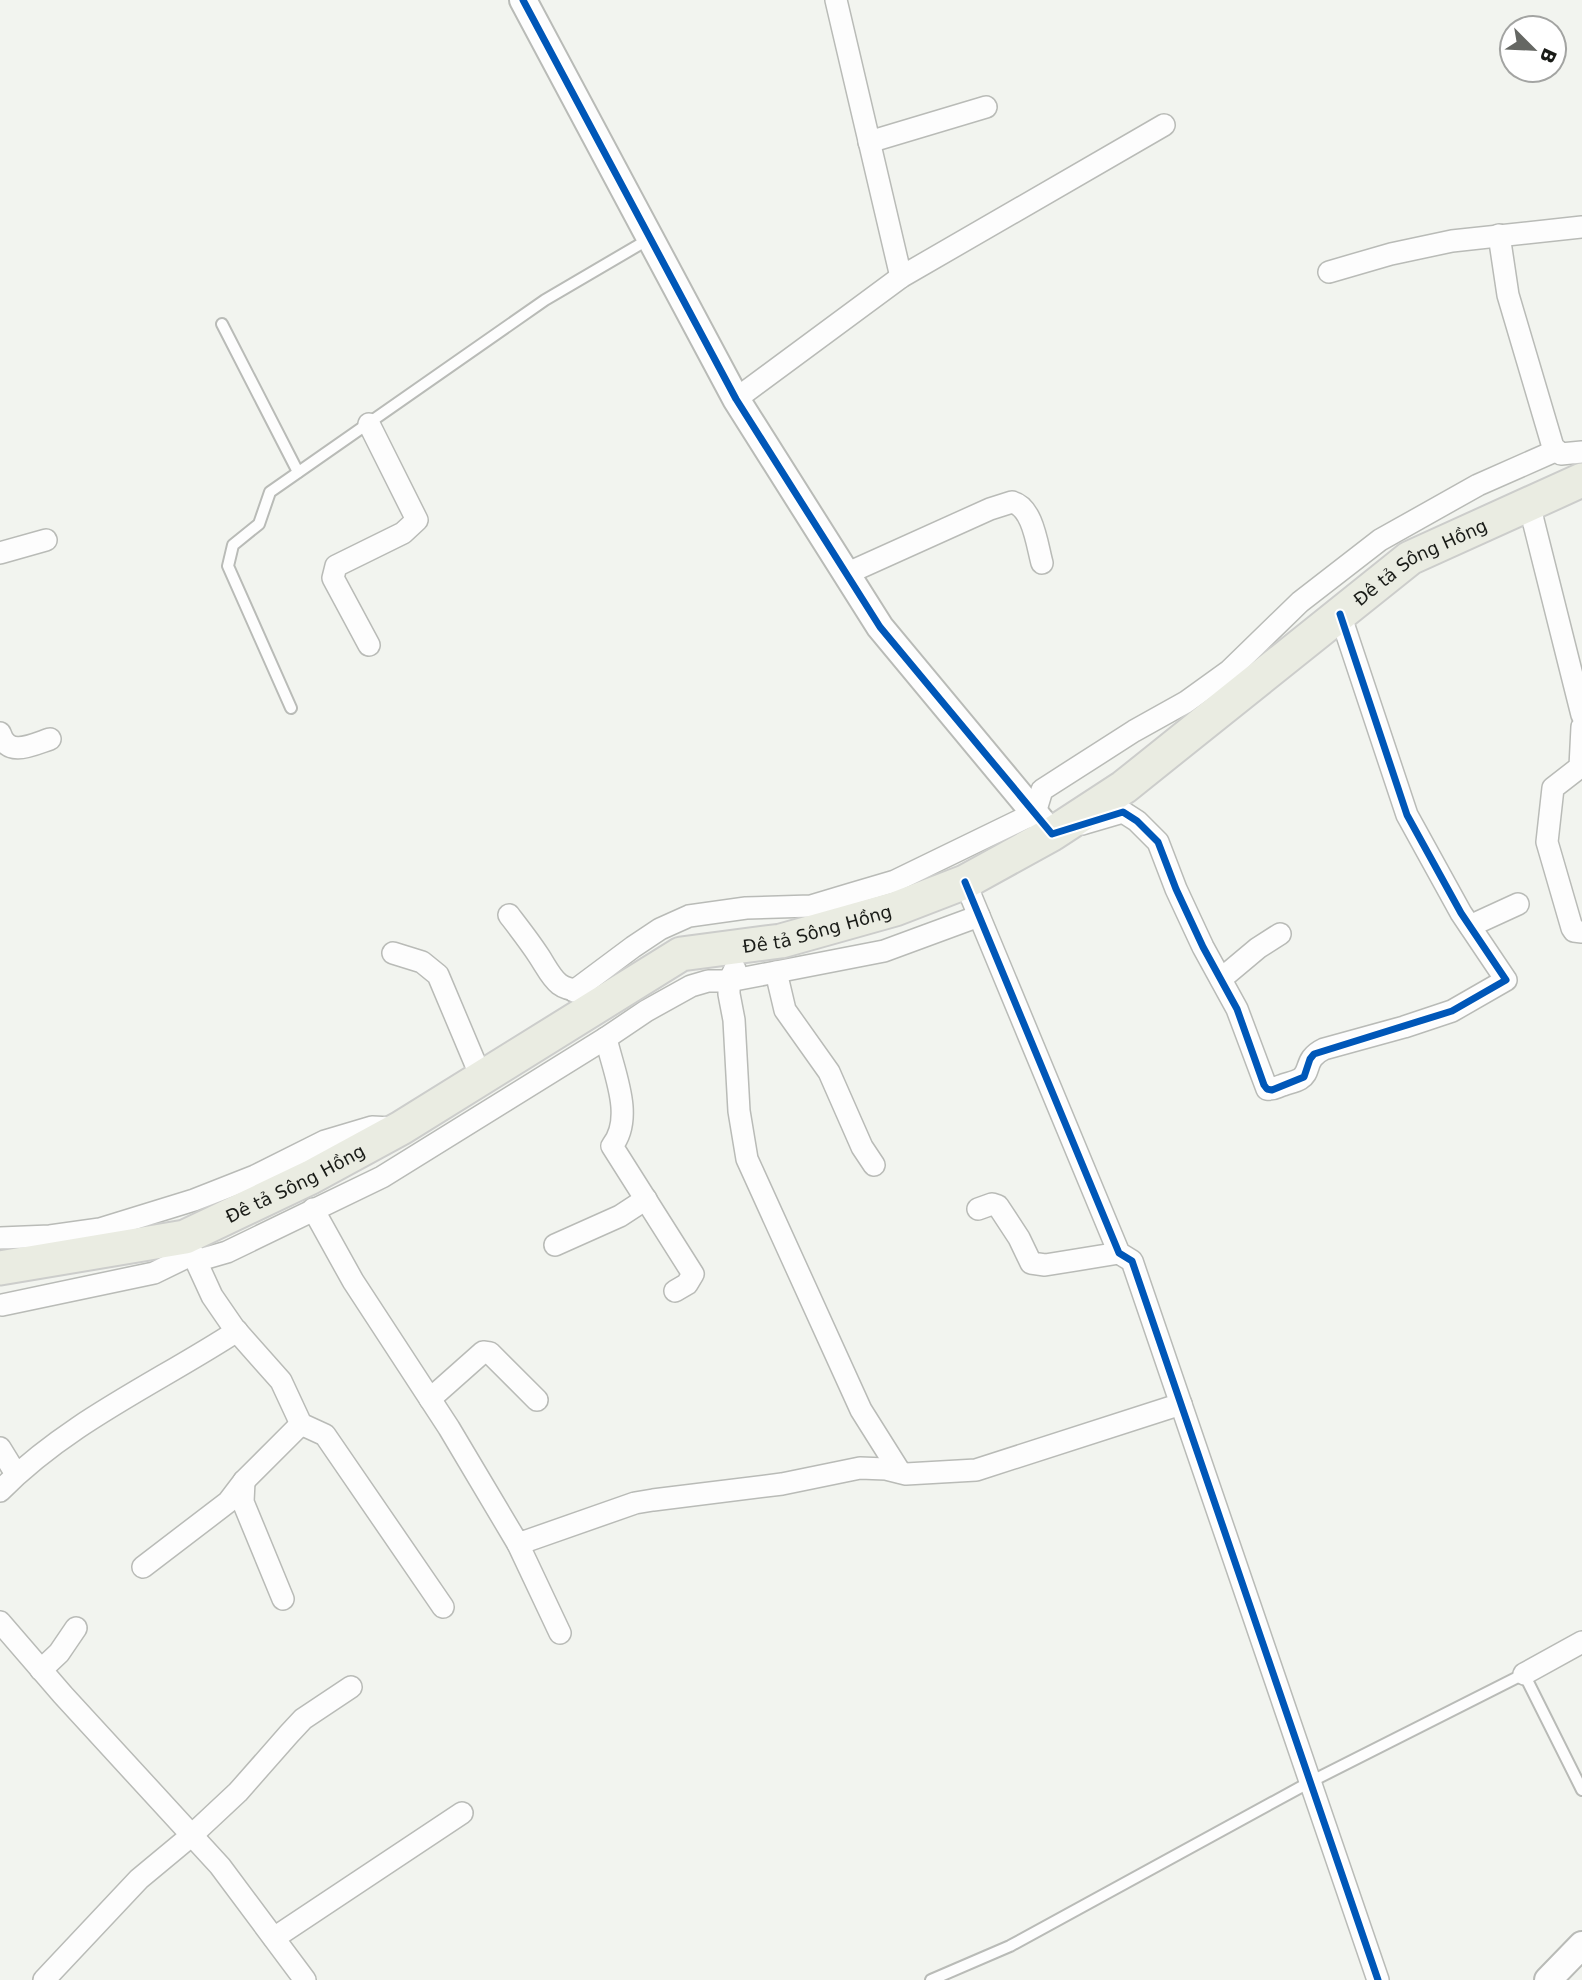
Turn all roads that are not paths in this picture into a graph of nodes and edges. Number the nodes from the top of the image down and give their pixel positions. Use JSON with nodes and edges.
{"nodes":[{"id":1,"x":523,"y":0,"type":"edge"},
{"id":2,"x":836,"y":0,"type":"edge"},
{"id":3,"x":986,"y":107,"type":"dead end"},
{"id":4,"x":1164,"y":124,"type":"dead end"},
{"id":5,"x":869,"y":142,"type":"junction"},
{"id":6,"x":1582,"y":227,"type":"edge"},
{"id":7,"x":1499,"y":235,"type":"junction"},
{"id":8,"x":650,"y":238,"type":"junction"},
{"id":9,"x":1329,"y":272,"type":"dead end"},
{"id":10,"x":901,"y":277,"type":"junction"},
{"id":11,"x":222,"y":324,"type":"dead end"},
{"id":12,"x":736,"y":399,"type":"junction"},
{"id":13,"x":369,"y":424,"type":"junction"},
{"id":14,"x":1555,"y":451,"type":"junction"},
{"id":15,"x":1582,"y":452,"type":"edge"},
{"id":16,"x":299,"y":472,"type":"junction"},
{"id":17,"x":1582,"y":480,"type":"edge"},
{"id":18,"x":1529,"y":504,"type":"junction"},
{"id":19,"x":46,"y":540,"type":"dead end"},
{"id":20,"x":0,"y":553,"type":"edge"},
{"id":21,"x":1042,"y":563,"type":"dead end"},
{"id":22,"x":848,"y":573,"type":"junction"},
{"id":23,"x":1340,"y":614,"type":"junction"},
{"id":24,"x":369,"y":645,"type":"dead end"},
{"id":25,"x":291,"y":708,"type":"dead end"},
{"id":26,"x":1582,"y":715,"type":"edge"},
{"id":27,"x":1582,"y":727,"type":"edge"},
{"id":28,"x":0,"y":733,"type":"edge"},
{"id":29,"x":50,"y":739,"type":"dead end"},
{"id":30,"x":1043,"y":824,"type":"junction"},
{"id":31,"x":965,"y":882,"type":"junction"},
{"id":32,"x":1518,"y":904,"type":"dead end"},
{"id":33,"x":811,"y":906,"type":"junction"},
{"id":34,"x":509,"y":915,"type":"dead end"},
{"id":35,"x":979,"y":916,"type":"junction"},
{"id":36,"x":862,"y":919,"type":"junction"},
{"id":37,"x":1470,"y":926,"type":"junction"},
{"id":38,"x":1582,"y":932,"type":"edge"},
{"id":39,"x":1280,"y":934,"type":"dead end"},
{"id":40,"x":393,"y":953,"type":"dead end"},
{"id":41,"x":779,"y":957,"type":"junction"},
{"id":42,"x":1221,"y":979,"type":"junction"},
{"id":43,"x":729,"y":981,"type":"junction"},
{"id":44,"x":632,"y":984,"type":"junction"},
{"id":45,"x":574,"y":991,"type":"junction"},
{"id":46,"x":607,"y":1038,"type":"junction"},
{"id":47,"x":481,"y":1077,"type":"junction"},
{"id":48,"x":401,"y":1128,"type":"junction"},
{"id":49,"x":874,"y":1165,"type":"dead end"},
{"id":50,"x":646,"y":1199,"type":"junction"},
{"id":51,"x":313,"y":1209,"type":"junction"},
{"id":52,"x":978,"y":1209,"type":"dead end"},
{"id":53,"x":50,"y":1236,"type":"junction"},
{"id":54,"x":0,"y":1238,"type":"edge"},
{"id":55,"x":555,"y":1245,"type":"dead end"},
{"id":56,"x":98,"y":1251,"type":"junction"},
{"id":57,"x":191,"y":1251,"type":"junction"},
{"id":58,"x":1119,"y":1253,"type":"junction"},
{"id":59,"x":0,"y":1268,"type":"edge"},
{"id":60,"x":675,"y":1291,"type":"dead end"},
{"id":61,"x":2,"y":1305,"type":"edge"},
{"id":62,"x":237,"y":1331,"type":"junction"},
{"id":63,"x":430,"y":1399,"type":"junction"},
{"id":64,"x":537,"y":1400,"type":"dead end"},
{"id":65,"x":1181,"y":1404,"type":"junction"},
{"id":66,"x":301,"y":1423,"type":"junction"},
{"id":67,"x":0,"y":1448,"type":"edge"},
{"id":68,"x":900,"y":1472,"type":"junction"},
{"id":69,"x":16,"y":1474,"type":"junction"},
{"id":70,"x":244,"y":1481,"type":"junction"},
{"id":71,"x":0,"y":1491,"type":"edge"},
{"id":72,"x":519,"y":1544,"type":"junction"},
{"id":73,"x":143,"y":1567,"type":"dead end"},
{"id":74,"x":283,"y":1599,"type":"dead end"},
{"id":75,"x":443,"y":1607,"type":"dead end"},
{"id":76,"x":1,"y":1625,"type":"edge"},
{"id":77,"x":76,"y":1628,"type":"dead end"},
{"id":78,"x":560,"y":1633,"type":"dead end"},
{"id":79,"x":1582,"y":1642,"type":"edge"},
{"id":80,"x":41,"y":1670,"type":"junction"},
{"id":81,"x":1524,"y":1674,"type":"junction"},
{"id":82,"x":351,"y":1687,"type":"dead end"},
{"id":83,"x":1310,"y":1782,"type":"junction"},
{"id":84,"x":1582,"y":1790,"type":"edge"},
{"id":85,"x":462,"y":1813,"type":"dead end"},
{"id":86,"x":192,"y":1835,"type":"junction"},
{"id":87,"x":274,"y":1938,"type":"junction"},
{"id":88,"x":1582,"y":1945,"type":"edge"},
{"id":89,"x":44,"y":1980,"type":"edge"},
{"id":90,"x":305,"y":1980,"type":"edge"},
{"id":91,"x":931,"y":1980,"type":"edge"},
{"id":92,"x":1378,"y":1980,"type":"edge"},
{"id":93,"x":1548,"y":1980,"type":"edge"}],
"edges":[{"from":1,"to":8,"type":"street"},
{"from":2,"to":5,"type":"street"},
{"from":3,"to":5,"type":"street"},
{"from":4,"to":10,"type":"street"},
{"from":5,"to":10,"type":"street"},
{"from":6,"to":7,"type":"street"},
{"from":7,"to":9,"type":"street"},
{"from":7,"to":14,"type":"street"},
{"from":8,"to":12,"type":"street"},
{"from":8,"to":13,"type":"lane"},
{"from":10,"to":12,"type":"street"},
{"from":11,"to":16,"type":"lane"},
{"from":12,"to":22,"type":"street"},
{"from":13,"to":16,"type":"lane"},
{"from":13,"to":24,"type":"street"},
{"from":14,"to":15,"type":"street"},
{"from":14,"to":30,"type":"street"},
{"from":16,"to":25,"type":"lane"},
{"from":17,"to":18,"type":"main road","name":"Đê tả Sông Hồng"},
{"from":18,"to":23,"type":"main road","name":"Đê tả Sông Hồng"},
{"from":18,"to":26,"type":"street"},
{"from":19,"to":20,"type":"street"},
{"from":21,"to":22,"type":"street"},
{"from":22,"to":30,"type":"street"},
{"from":23,"to":30,"type":"main road","name":"Đê tả Sông Hồng"},
{"from":23,"to":37,"type":"street"},
{"from":27,"to":38,"type":"street"},
{"from":28,"to":29,"type":"street"},
{"from":30,"to":31,"type":"main road","name":"Đê tả Sông Hồng"},
{"from":30,"to":33,"type":"street"},
{"from":30,"to":42,"type":"street"},
{"from":31,"to":35,"type":"street"},
{"from":31,"to":36,"type":"main road","name":"Đê tả Sông Hồng"},
{"from":32,"to":37,"type":"street"},
{"from":33,"to":36,"type":"street"},
{"from":33,"to":45,"type":"street"},
{"from":34,"to":45,"type":"street"},
{"from":35,"to":41,"type":"street"},
{"from":35,"to":58,"type":"street"},
{"from":36,"to":41,"type":"main road","name":"Đê tả Sông Hồng"},
{"from":37,"to":42,"type":"street"},
{"from":39,"to":42,"type":"street"},
{"from":40,"to":47,"type":"street"},
{"from":41,"to":43,"type":"street"},
{"from":41,"to":43,"type":"street"},
{"from":41,"to":44,"type":"main road","name":"Đê tả Sông Hồng"},
{"from":41,"to":49,"type":"street"},
{"from":43,"to":46,"type":"street"},
{"from":43,"to":68,"type":"street"},
{"from":44,"to":45,"type":"street"},
{"from":44,"to":47,"type":"main road","name":"Đê tả Sông Hồng"},
{"from":46,"to":50,"type":"street"},
{"from":46,"to":51,"type":"street"},
{"from":47,"to":48,"type":"main road","name":"Đê tả Sông Hồng"},
{"from":48,"to":53,"type":"street"},
{"from":48,"to":57,"type":"main road","name":"Đê tả Sông Hồng"},
{"from":50,"to":55,"type":"street"},
{"from":50,"to":60,"type":"street"},
{"from":51,"to":57,"type":"street"},
{"from":51,"to":63,"type":"street"},
{"from":52,"to":58,"type":"street"},
{"from":53,"to":54,"type":"street"},
{"from":53,"to":56,"type":"street"},
{"from":56,"to":57,"type":"main road","name":"Đê tả Sông Hồng"},
{"from":56,"to":59,"type":"main road","name":"Đê tả Sông Hồng"},
{"from":57,"to":61,"type":"street"},
{"from":57,"to":62,"type":"street"},
{"from":58,"to":65,"type":"street"},
{"from":62,"to":66,"type":"street"},
{"from":62,"to":69,"type":"street"},
{"from":63,"to":64,"type":"street"},
{"from":63,"to":72,"type":"street"},
{"from":65,"to":68,"type":"street"},
{"from":65,"to":83,"type":"street"},
{"from":66,"to":70,"type":"street"},
{"from":66,"to":75,"type":"street"},
{"from":67,"to":69,"type":"street"},
{"from":68,"to":72,"type":"street"},
{"from":69,"to":71,"type":"street"},
{"from":70,"to":73,"type":"street"},
{"from":70,"to":74,"type":"street"},
{"from":72,"to":78,"type":"street"},
{"from":76,"to":80,"type":"street"},
{"from":77,"to":80,"type":"street"},
{"from":79,"to":81,"type":"street"},
{"from":80,"to":86,"type":"street"},
{"from":81,"to":83,"type":"lane"},
{"from":81,"to":84,"type":"lane"},
{"from":82,"to":86,"type":"street"},
{"from":83,"to":91,"type":"lane"},
{"from":83,"to":92,"type":"street"},
{"from":85,"to":87,"type":"street"},
{"from":86,"to":87,"type":"street"},
{"from":86,"to":89,"type":"street"},
{"from":87,"to":90,"type":"street"},
{"from":88,"to":93,"type":"street"}]}
